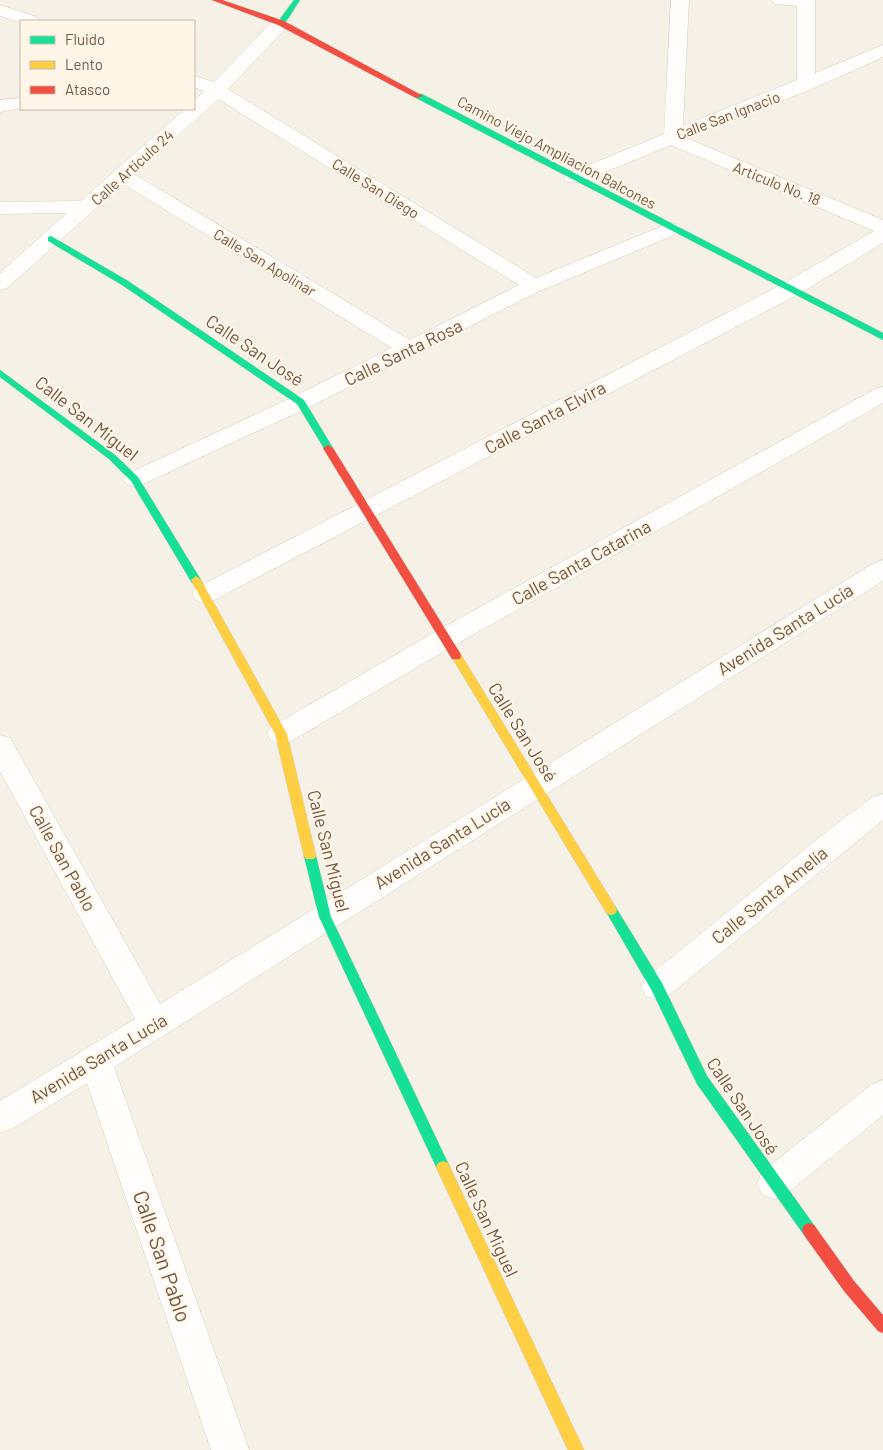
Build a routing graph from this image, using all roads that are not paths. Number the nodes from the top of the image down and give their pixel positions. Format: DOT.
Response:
graph roads {
  1 [pos="215,0"];
  2 [pos="297,0"];
  3 [pos="680,0"];
  4 [pos="781,0"];
  5 [pos="806,0"];
  6 [pos="0,10"];
  7 [pos="28,20"];
  8 [pos="281,23"];
  9 [pos="883,50"];
  10 [pos="195,83"];
  11 [pos="806,85"];
  12 [pos="217,90"];
  13 [pos="20,103"];
  14 [pos="0,106"];
  15 [pos="673,136"];
  16 [pos="123,176"];
  17 [pos="574,178"];
  18 [pos="88,206"];
  19 [pos="0,208"];
  20 [pos="883,227"];
  21 [pos="672,229"];
  22 [pos="883,234"];
  23 [pos="51,238"];
  24 [pos="1,282"];
  25 [pos="535,286"];
  26 [pos="789,290"];
  27 [pos="883,337"];
  28 [pos="408,348"];
  29 [pos="0,373"];
  30 [pos="883,394"];
  31 [pos="301,402"];
  32 [pos="135,479"];
  33 [pos="365,511"];
  34 [pos="883,569"];
  35 [pos="204,594"];
  36 [pos="444,639"];
  37 [pos="281,734"];
  38 [pos="0,745"];
  39 [pos="536,784"];
  40 [pos="883,805"];
  41 [pos="325,917"];
  42 [pos="657,987"];
  43 [pos="155,1025"];
  44 [pos="96,1061"];
  45 [pos="883,1095"];
  46 [pos="0,1118"];
  47 [pos="774,1183"];
  48 [pos="883,1326"];
  49 [pos="230,1450"];
  50 [pos="576,1450"];
  1 -- 8 [label="street, Camino Viejo Ampliacion Balcones"];
  2 -- 8 [label="street, Calle Artículo 24"];
  3 -- 15 [label="street"];
  4 -- 5 [label="street"];
  5 -- 11 [label="street"];
  6 -- 7 [label="street"];
  8 -- 12 [label="street, Calle Artículo 24"];
  8 -- 17 [label="street, Camino Viejo Ampliacion Balcones"];
  9 -- 11 [label="street, Calle San Ignacio"];
  10 -- 12 [label="street, Calle San Diego"];
  11 -- 15 [label="street, Calle San Ignacio"];
  12 -- 16 [label="street, Calle Artículo 24"];
  12 -- 25 [label="street, Calle San Diego"];
  13 -- 14 [label="street"];
  15 -- 17 [label="street, Calle San Ignacio"];
  15 -- 20 [label="street, Articulo No. 18"];
  16 -- 18 [label="street, Calle Artículo 24"];
  16 -- 28 [label="street, Calle San Apolinar"];
  17 -- 21 [label="street, Camino Viejo Ampliacion Balcones"];
  18 -- 19 [label="street"];
  18 -- 23 [label="street, Calle Artículo 24"];
  21 -- 25 [label="street, Calle Santa Rosa"];
  21 -- 26 [label="street, Camino Viejo Ampliacion Balcones"];
  22 -- 26 [label="street, Calle Santa Elvira"];
  23 -- 24 [label="street, Calle Artículo 24"];
  23 -- 31 [label="street, Calle San José"];
  25 -- 28 [label="street, Calle Santa Rosa"];
  26 -- 27 [label="street, Camino Viejo Ampliacion Balcones"];
  26 -- 33 [label="street, Calle Santa Elvira"];
  28 -- 31 [label="street, Calle Santa Rosa"];
  29 -- 32 [label="street, Calle San Miguel"];
  30 -- 36 [label="street, Calle Santa Catarina"];
  31 -- 32 [label="street, Calle Santa Rosa"];
  31 -- 33 [label="street, Calle San José"];
  32 -- 35 [label="street, Calle San Miguel"];
  33 -- 35 [label="street, Calle Santa Elvira"];
  33 -- 36 [label="street, Calle San José"];
  34 -- 39 [label="street, Avenida Santa Lucía"];
  35 -- 37 [label="street, Calle San Miguel"];
  36 -- 37 [label="street, Calle Santa Catarina"];
  36 -- 39 [label="street, Calle San José"];
  37 -- 41 [label="street, Calle San Miguel"];
  38 -- 43 [label="street, Calle San Pablo"];
  39 -- 41 [label="street, Avenida Santa Lucía"];
  39 -- 42 [label="street, Calle San José"];
  40 -- 42 [label="street, Calle Santa Amelía"];
  41 -- 43 [label="street, Avenida Santa Lucía"];
  41 -- 50 [label="street, Calle San Miguel"];
  42 -- 47 [label="street, Calle San José"];
  43 -- 44 [label="street, Avenida Santa Lucía"];
  44 -- 46 [label="street, Avenida Santa Lucía"];
  44 -- 49 [label="street, Calle San Pablo"];
  45 -- 47 [label="street"];
  47 -- 48 [label="street, Calle San José"];
}
